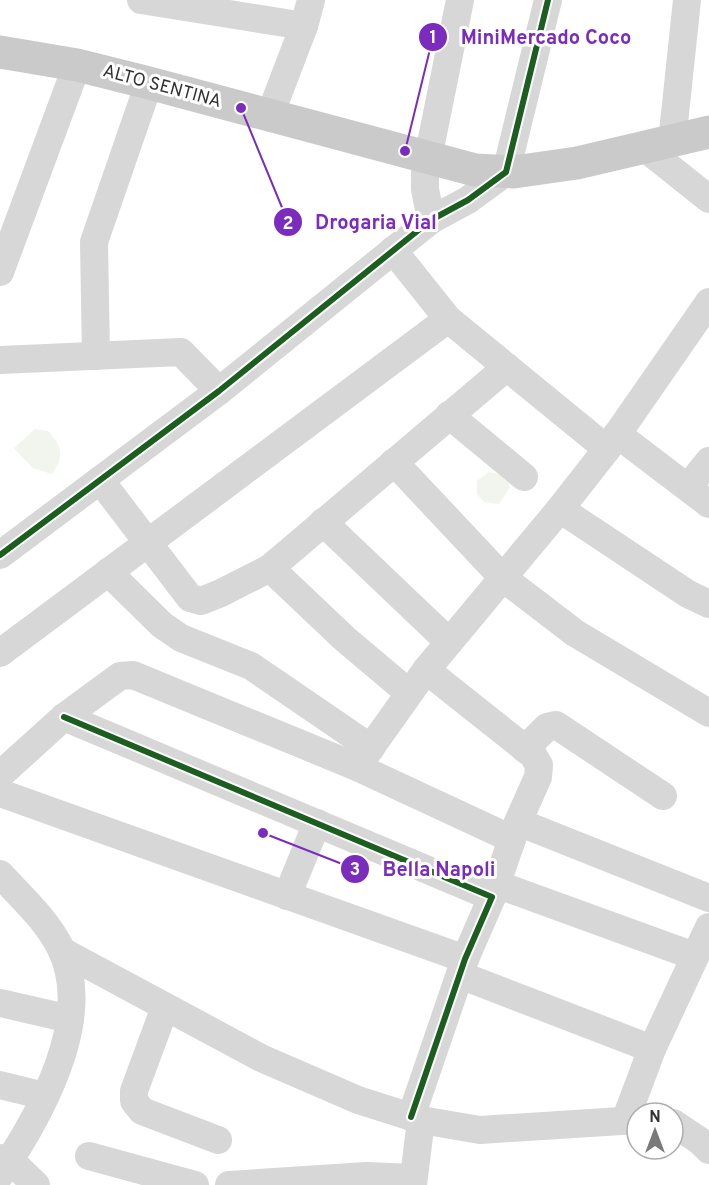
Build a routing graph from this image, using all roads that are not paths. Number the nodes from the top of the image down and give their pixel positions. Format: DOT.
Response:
graph roads {
  1 [pos="141,0"];
  2 [pos="460,0"];
  3 [pos="548,0"];
  4 [pos="687,0"];
  5 [pos="266,9"];
  6 [pos="307,13"];
  7 [pos="0,52"];
  8 [pos="77,65"];
  9 [pos="149,83"];
  10 [pos="270,115"];
  11 [pos="709,132"];
  12 [pos="658,145"];
  13 [pos="428,158"];
  14 [pos="506,172"];
  15 [pos="709,200"];
  16 [pos="431,220"];
  17 [pos="393,250"];
  18 [pos="0,272"];
  19 [pos="709,302"];
  20 [pos="448,319"];
  21 [pos="96,356"];
  22 [pos="0,360"];
  23 [pos="507,367"];
  24 [pos="219,391"];
  25 [pos="449,415"];
  26 [pos="612,442"];
  27 [pos="709,461"];
  28 [pos="394,462"];
  29 [pos="524,477"];
  30 [pos="100,480"];
  31 [pos="699,495"];
  32 [pos="560,509"];
  33 [pos="323,522"];
  34 [pos="148,542"];
  35 [pos="0,555"];
  36 [pos="270,568"];
  37 [pos="108,572"];
  38 [pos="503,578"];
  39 [pos="190,597"];
  40 [pos="709,604"];
  41 [pos="162,626"];
  42 [pos="449,642"];
  43 [pos="0,653"];
  44 [pos="426,670"];
  45 [pos="409,693"];
  46 [pos="709,713"];
  47 [pos="64,717"];
  48 [pos="525,749"];
  49 [pos="364,758"];
  50 [pos="0,775"];
  51 [pos="0,793"];
  52 [pos="663,796"];
  53 [pos="317,823"];
  54 [pos="515,831"];
  55 [pos="0,874"];
  56 [pos="494,890"];
  57 [pos="287,896"];
  58 [pos="709,898"];
  59 [pos="709,927"];
  60 [pos="62,951"];
  61 [pos="694,956"];
  62 [pos="463,967"];
  63 [pos="0,1003"];
  64 [pos="165,1007"];
  65 [pos="70,1019"];
  66 [pos="652,1049"];
  67 [pos="0,1085"];
  68 [pos="45,1096"];
  69 [pos="637,1101"];
  70 [pos="416,1118"];
  71 [pos="625,1121"];
  72 [pos="685,1129"];
  73 [pos="706,1139"];
  74 [pos="218,1140"];
  75 [pos="89,1156"];
  76 [pos="4,1165"];
  77 [pos="413,1182"];
  78 [pos="36,1185"];
  79 [pos="195,1185"];
  80 [pos="229,1185"];
  1 -- 5 [label="street"];
  2 -- 13 [label="street"];
  3 -- 14 [label="street"];
  4 -- 12 [label="street"];
  5 -- 6 [label="street"];
  6 -- 10 [label="street"];
  7 -- 8 [label="main road, ALTO SENTINA"];
  8 -- 9 [label="main road, ALTO SENTINA"];
  8 -- 18 [label="street"];
  9 -- 10 [label="main road, ALTO SENTINA"];
  9 -- 21 [label="street"];
  10 -- 13 [label="main road, ALTO SENTINA"];
  11 -- 12 [label="main road, ALTO SENTINA"];
  12 -- 14 [label="main road, ALTO SENTINA"];
  12 -- 15 [label="street"];
  13 -- 14 [label="main road, ALTO SENTINA"];
  13 -- 16 [label="street"];
  14 -- 16 [label="street"];
  16 -- 17 [label="street"];
  17 -- 20 [label="street"];
  17 -- 24 [label="street"];
  19 -- 26 [label="street"];
  20 -- 23 [label="street"];
  20 -- 34 [label="street"];
  21 -- 22 [label="street"];
  21 -- 24 [label="street"];
  23 -- 25 [label="street"];
  23 -- 26 [label="street"];
  24 -- 30 [label="street"];
  25 -- 28 [label="street"];
  25 -- 29 [label="street"];
  26 -- 31 [label="street"];
  26 -- 32 [label="street"];
  27 -- 31 [label="street"];
  28 -- 33 [label="street"];
  28 -- 38 [label="street"];
  30 -- 34 [label="street"];
  30 -- 35 [label="street"];
  32 -- 38 [label="street"];
  32 -- 40 [label="street"];
  33 -- 36 [label="street"];
  33 -- 42 [label="street"];
  34 -- 37 [label="street"];
  34 -- 39 [label="street"];
  36 -- 39 [label="street"];
  36 -- 45 [label="street"];
  37 -- 41 [label="street"];
  37 -- 43 [label="street"];
  38 -- 42 [label="street"];
  38 -- 46 [label="street"];
  39 -- 41 [label="street"];
  41 -- 49 [label="street"];
  42 -- 44 [label="street"];
  44 -- 45 [label="street"];
  44 -- 48 [label="street"];
  45 -- 49 [label="street"];
  47 -- 49 [label="street"];
  47 -- 50 [label="street"];
  47 -- 53 [label="street"];
  48 -- 52 [label="street"];
  48 -- 54 [label="street"];
  49 -- 54 [label="street"];
  51 -- 57 [label="street"];
  53 -- 56 [label="street"];
  53 -- 57 [label="street"];
  54 -- 56 [label="street"];
  54 -- 58 [label="street"];
  55 -- 60 [label="street"];
  56 -- 61 [label="street"];
  56 -- 62 [label="street"];
  57 -- 62 [label="street"];
  59 -- 61 [label="street"];
  60 -- 64 [label="street"];
  60 -- 65 [label="street"];
  61 -- 66 [label="street"];
  62 -- 66 [label="street"];
  62 -- 70 [label="street"];
  63 -- 65 [label="street"];
  64 -- 70 [label="street"];
  64 -- 74 [label="street"];
  65 -- 68 [label="street"];
  66 -- 69 [label="street"];
  67 -- 68 [label="street"];
  68 -- 76 [label="street"];
  70 -- 71 [label="street"];
  70 -- 77 [label="street"];
  72 -- 73 [label="street"];
  75 -- 79 [label="street"];
  76 -- 78 [label="street"];
  77 -- 80 [label="street"];
}
